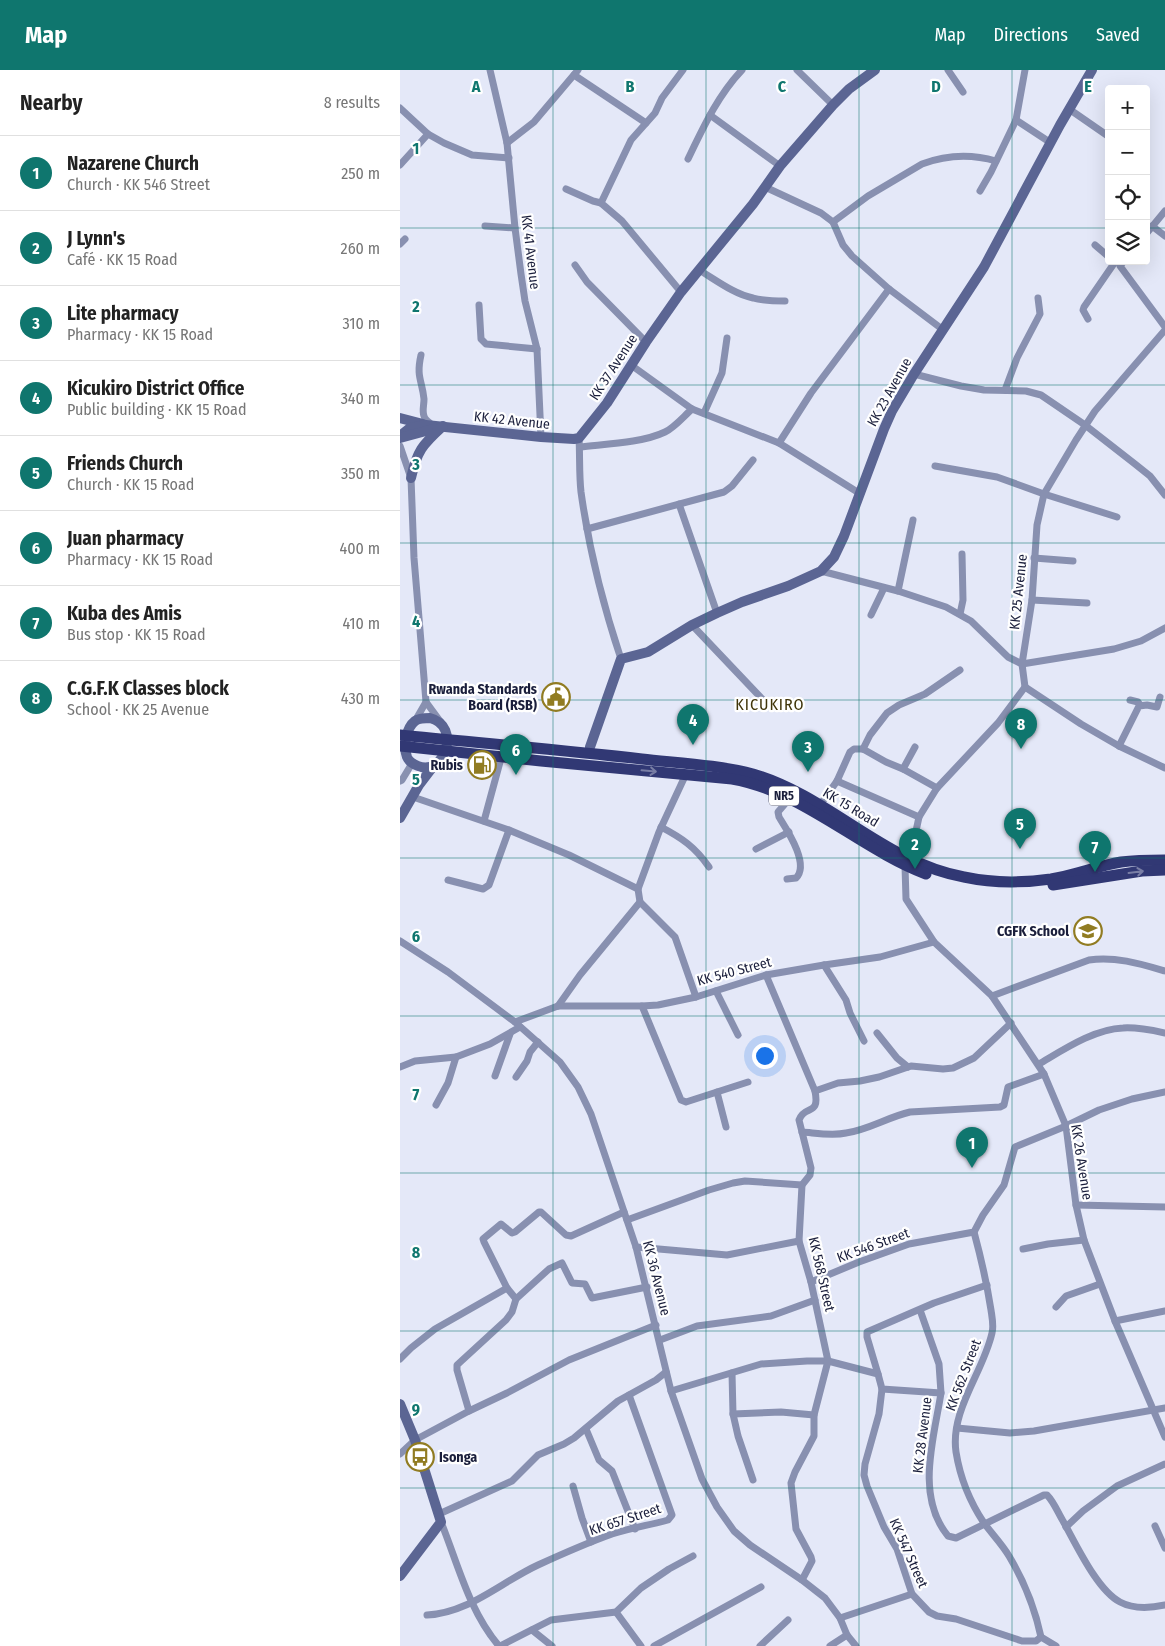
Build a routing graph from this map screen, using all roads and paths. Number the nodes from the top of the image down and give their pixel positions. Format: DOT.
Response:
graph roads {
  1 [pos="490,70"];
  2 [pos="683,70"];
  3 [pos="742,70"];
  4 [pos="797,70"];
  5 [pos="875,70"];
  6 [pos="948,70"];
  7 [pos="1025,70"];
  8 [pos="1092,70"];
  9 [pos="576,72"];
  10 [pos="963,92"];
  11 [pos="833,105"];
  12 [pos="400,108"];
  13 [pos="1069,109"];
  14 [pos="710,115"];
  15 [pos="1016,120"];
  16 [pos="646,123"];
  17 [pos="428,134"];
  18 [pos="1105,134"];
  19 [pos="507,142"];
  20 [pos="1051,143"];
  21 [pos="510,158"];
  22 [pos="688,159"];
  23 [pos="996,161"];
  24 [pos="400,166"];
  25 [pos="780,166"];
  26 [pos="765,186"];
  27 [pos="566,189"];
  28 [pos="980,191"];
  29 [pos="601,203"];
  30 [pos="1165,211"];
  31 [pos="833,222"];
  32 [pos="485,226"];
  33 [pos="1152,226"];
  34 [pos="514,228"];
  35 [pos="1150,229"];
  36 [pos="1165,236"];
  37 [pos="1095,245"];
  38 [pos="1105,254"];
  39 [pos="575,265"];
  40 [pos="1116,265"];
  41 [pos="1120,265"];
  42 [pos="699,270"];
  43 [pos="888,289"];
  44 [pos="681,292"];
  45 [pos="1038,298"];
  46 [pos="785,301"];
  47 [pos="479,304"];
  48 [pos="1088,319"];
  49 [pos="1165,329"];
  50 [pos="942,330"];
  51 [pos="727,338"];
  52 [pos="646,342"];
  53 [pos="537,348"];
  54 [pos="421,356"];
  55 [pos="631,366"];
  56 [pos="914,374"];
  57 [pos="1005,390"];
  58 [pos="692,409"];
  59 [pos="704,413"];
  60 [pos="400,418"];
  61 [pos="1085,424"];
  62 [pos="434,425"];
  63 [pos="400,437"];
  64 [pos="541,437"];
  65 [pos="579,442"];
  66 [pos="779,443"];
  67 [pos="400,446"];
  68 [pos="753,460"];
  69 [pos="935,466"];
  70 [pos="411,478"];
  71 [pos="859,493"];
  72 [pos="1044,494"];
  73 [pos="1165,494"];
  74 [pos="679,504"];
  75 [pos="1117,517"];
  76 [pos="913,520"];
  77 [pos="587,529"];
  78 [pos="962,554"];
  79 [pos="1034,558"];
  80 [pos="1073,561"];
  81 [pos="821,571"];
  82 [pos="884,588"];
  83 [pos="898,591"];
  84 [pos="1032,600"];
  85 [pos="1087,603"];
  86 [pos="717,613"];
  87 [pos="960,614"];
  88 [pos="871,616"];
  89 [pos="692,625"];
  90 [pos="1165,628"];
  91 [pos="621,659"];
  92 [pos="1022,664"];
  93 [pos="960,670"];
  94 [pos="1025,688"];
  95 [pos="1160,697"];
  96 [pos="1130,700"];
  97 [pos="426,702"];
  98 [pos="766,703"];
  99 [pos="1140,705"];
  100 [pos="406,728"];
  101 [pos="445,729"];
  102 [pos="590,746"];
  103 [pos="1119,746"];
  104 [pos="916,748"];
  105 [pos="863,749"];
  106 [pos="405,756"];
  107 [pos="623,757"];
  108 [pos="498,759"];
  109 [pos="439,760"];
  110 [pos="1165,768"];
  111 [pos="903,769"];
  112 [pos="686,774"];
  113 [pos="400,781"];
  114 [pos="837,782"];
  115 [pos="419,785"];
  116 [pos="937,788"];
  117 [pos="413,797"];
  118 [pos="790,798"];
  119 [pos="820,805"];
  120 [pos="919,817"];
  121 [pos="400,818"];
  122 [pos="484,821"];
  123 [pos="661,827"];
  124 [pos="510,830"];
  125 [pos="789,832"];
  126 [pos="756,849"];
  127 [pos="1165,860"];
  128 [pos="906,861"];
  129 [pos="709,867"];
  130 [pos="1165,870"];
  131 [pos="788,879"];
  132 [pos="448,880"];
  133 [pos="638,889"];
  134 [pos="640,902"];
  135 [pos="400,942"];
  136 [pos="934,942"];
  137 [pos="824,964"];
  138 [pos="1165,971"];
  139 [pos="766,975"];
  140 [pos="716,991"];
  141 [pos="992,996"];
  142 [pos="696,997"];
  143 [pos="558,1006"];
  144 [pos="642,1006"];
  145 [pos="1011,1024"];
  146 [pos="518,1025"];
  147 [pos="1165,1032"];
  148 [pos="510,1033"];
  149 [pos="877,1033"];
  150 [pos="738,1035"];
  151 [pos="864,1041"];
  152 [pos="538,1042"];
  153 [pos="456,1057"];
  154 [pos="1038,1064"];
  155 [pos="400,1067"];
  156 [pos="908,1067"];
  157 [pos="1044,1074"];
  158 [pos="496,1076"];
  159 [pos="516,1077"];
  160 [pos="748,1082"];
  161 [pos="815,1091"];
  162 [pos="717,1092"];
  163 [pos="1165,1092"];
  164 [pos="436,1105"];
  165 [pos="1066,1126"];
  166 [pos="726,1127"];
  167 [pos="802,1132"];
  168 [pos="802,1185"];
  169 [pos="1076,1205"];
  170 [pos="1165,1207"];
  171 [pos="624,1212"];
  172 [pos="628,1220"];
  173 [pos="974,1232"];
  174 [pos="1084,1240"];
  175 [pos="799,1241"];
  176 [pos="636,1247"];
  177 [pos="1023,1249"];
  178 [pos="812,1282"];
  179 [pos="1100,1284"];
  180 [pos="987,1285"];
  181 [pos="647,1287"];
  182 [pos="507,1288"];
  183 [pos="516,1299"];
  184 [pos="815,1300"];
  185 [pos="1056,1307"];
  186 [pos="920,1310"];
  187 [pos="1165,1311"];
  188 [pos="1115,1321"];
  189 [pos="656,1325"];
  190 [pos="660,1340"];
  191 [pos="400,1359"];
  192 [pos="828,1361"];
  193 [pos="666,1372"];
  194 [pos="732,1372"];
  195 [pos="878,1374"];
  196 [pos="882,1389"];
  197 [pos="671,1392"];
  198 [pos="941,1393"];
  199 [pos="629,1395"];
  200 [pos="400,1404"];
  201 [pos="1165,1408"];
  202 [pos="1154,1410"];
  203 [pos="469,1411"];
  204 [pos="733,1414"];
  205 [pos="814,1415"];
  206 [pos="957,1428"];
  207 [pos="586,1429"];
  208 [pos="1165,1437"];
  209 [pos="416,1440"];
  210 [pos="400,1454"];
  211 [pos="1165,1464"];
  212 [pos="753,1480"];
  213 [pos="573,1486"];
  214 [pos="440,1518"];
  215 [pos="984,1523"];
  216 [pos="1155,1526"];
  217 [pos="1066,1527"];
  218 [pos="635,1529"];
  219 [pos="591,1542"];
  220 [pos="1165,1548"];
  221 [pos="693,1556"];
  222 [pos="400,1576"];
  223 [pos="802,1580"];
  224 [pos="760,1588"];
  225 [pos="912,1594"];
  226 [pos="471,1603"];
  227 [pos="1165,1605"];
  228 [pos="616,1612"];
  229 [pos="427,1615"];
  230 [pos="840,1618"];
  231 [pos="788,1620"];
  232 [pos="532,1630"];
  233 [pos="847,1635"];
  234 [pos="1040,1638"];
  235 [pos="499,1646"];
  236 [pos="552,1646"];
  237 [pos="641,1646"];
  238 [pos="654,1646"];
  239 [pos="760,1646"];
  240 [pos="830,1646"];
  241 [pos="856,1646"];
  242 [pos="1056,1646"];
  1 -- 19 [label="street, KK 41 Avenue"];
  2 -- 16 [label="street"];
  3 -- 14 [label="street"];
  4 -- 11 [label="street"];
  5 -- 11 [label="main road, KK 37 Avenue"];
  6 -- 10 [label="street"];
  7 -- 15 [label="street"];
  8 -- 13 [label="main road, KK 23 Avenue"];
  9 -- 16 [label="street"];
  9 -- 19 [label="street"];
  11 -- 25 [label="main road, KK 37 Avenue"];
  12 -- 17 [label="street"];
  13 -- 18 [label="street"];
  13 -- 20 [label="main road, KK 23 Avenue"];
  14 -- 22 [label="street"];
  14 -- 25 [label="street"];
  15 -- 20 [label="street"];
  15 -- 23 [label="street"];
  16 -- 29 [label="street"];
  17 -- 21 [label="street"];
  17 -- 24 [label="street"];
  19 -- 21 [label="street, KK 41 Avenue"];
  20 -- 50 [label="main road, KK 23 Avenue"];
  21 -- 34 [label="street, KK 41 Avenue"];
  23 -- 28 [label="street"];
  23 -- 31 [label="street"];
  25 -- 26 [label="main road, KK 37 Avenue"];
  26 -- 31 [label="street"];
  26 -- 42 [label="main road, KK 37 Avenue"];
  27 -- 29 [label="street"];
  29 -- 44 [label="street"];
  30 -- 33 [label="street"];
  31 -- 43 [label="street"];
  32 -- 34 [label="street"];
  33 -- 35 [label="street"];
  33 -- 36 [label="street"];
  34 -- 53 [label="street, KK 41 Avenue"];
  37 -- 38 [label="street"];
  39 -- 52 [label="street"];
  40 -- 48 [label="street"];
  41 -- 49 [label="street"];
  42 -- 44 [label="main road, KK 37 Avenue"];
  42 -- 46 [label="street"];
  43 -- 50 [label="street"];
  43 -- 66 [label="street"];
  44 -- 52 [label="main road, KK 37 Avenue"];
  45 -- 57 [label="street"];
  47 -- 53 [label="street"];
  49 -- 61 [label="street, KK 25 Avenue"];
  50 -- 56 [label="main road, KK 23 Avenue"];
  51 -- 59 [label="street"];
  52 -- 55 [label="main road, KK 37 Avenue"];
  53 -- 64 [label="street, KK 41 Avenue"];
  54 -- 62 [label="street"];
  55 -- 58 [label="street"];
  55 -- 65 [label="main road, KK 37 Avenue"];
  56 -- 57 [label="street"];
  56 -- 71 [label="main road, KK 23 Avenue"];
  57 -- 61 [label="street"];
  58 -- 59 [label="street"];
  58 -- 65 [label="street"];
  59 -- 66 [label="street"];
  60 -- 62 [label="main road"];
  61 -- 72 [label="street, KK 25 Avenue"];
  61 -- 73 [label="street"];
  62 -- 63 [label="main road, KK 42 Avenue"];
  62 -- 63 [label="main road, KK 42 Avenue"];
  62 -- 64 [label="main road, KK 42 Avenue"];
  62 -- 70 [label="main road"];
  64 -- 65 [label="main road, KK 42 Avenue"];
  65 -- 77 [label="street"];
  66 -- 71 [label="street"];
  67 -- 70 [label="street"];
  68 -- 74 [label="street"];
  69 -- 72 [label="street"];
  70 -- 97 [label="street"];
  71 -- 81 [label="main road, KK 23 Avenue"];
  72 -- 75 [label="street"];
  72 -- 79 [label="street, KK 25 Avenue"];
  74 -- 77 [label="street"];
  74 -- 86 [label="street"];
  76 -- 83 [label="street"];
  77 -- 91 [label="street"];
  78 -- 87 [label="street"];
  79 -- 80 [label="street"];
  79 -- 84 [label="street, KK 25 Avenue"];
  81 -- 82 [label="street"];
  81 -- 86 [label="main road, KK 23 Avenue"];
  82 -- 83 [label="street"];
  82 -- 88 [label="street"];
  83 -- 87 [label="street"];
  84 -- 85 [label="street"];
  84 -- 92 [label="street, KK 25 Avenue"];
  86 -- 89 [label="main road, KK 23 Avenue"];
  87 -- 92 [label="street"];
  89 -- 91 [label="main road, KK 23 Avenue"];
  89 -- 98 [label="street"];
  90 -- 92 [label="street"];
  91 -- 102 [label="main road"];
  92 -- 94 [label="street, KK 25 Avenue"];
  93 -- 105 [label="street"];
  94 -- 103 [label="street"];
  94 -- 116 [label="street"];
  95 -- 99 [label="street"];
  96 -- 99 [label="street"];
  97 -- 100 [label="street"];
  97 -- 101 [label="street"];
  99 -- 103 [label="street"];
  100 -- 101 [label="main road"];
  100 -- 106 [label="main road"];
  100 -- 107 [label="highway, KK 15 Road / NR5"];
  101 -- 102 [label="highway"];
  101 -- 109 [label="main road"];
  102 -- 107 [label="highway"];
  103 -- 110 [label="street"];
  104 -- 111 [label="street"];
  105 -- 111 [label="street"];
  105 -- 114 [label="street"];
  106 -- 108 [label="highway, KK 15 Road / NR5"];
  106 -- 109 [label="main road"];
  106 -- 113 [label="street"];
  106 -- 115 [label="main road"];
  107 -- 119 [label="highway, KK 15 Road / NR5"];
  108 -- 109 [label="highway"];
  108 -- 112 [label="highway, KK 15 Road / NR5, one-way"];
  108 -- 122 [label="street"];
  109 -- 115 [label="main road"];
  111 -- 116 [label="street"];
  112 -- 118 [label="highway, KK 15 Road / NR5"];
  112 -- 123 [label="street"];
  114 -- 119 [label="street"];
  114 -- 120 [label="street"];
  115 -- 117 [label="main road"];
  116 -- 120 [label="street"];
  117 -- 121 [label="main road"];
  117 -- 122 [label="street"];
  118 -- 125 [label="street"];
  118 -- 128 [label="highway, KK 15 Road / NR5"];
  119 -- 128 [label="highway, KK 15 Road / NR5"];
  120 -- 128 [label="street"];
  122 -- 124 [label="street"];
  123 -- 129 [label="street"];
  123 -- 133 [label="street"];
  124 -- 132 [label="street"];
  124 -- 133 [label="street"];
  125 -- 126 [label="street"];
  125 -- 131 [label="street"];
  127 -- 128 [label="highway, KK 15 Road / NR5"];
  128 -- 130 [label="highway, KK 15 Road / NR5, one-way"];
  128 -- 136 [label="street, KK 26 Avenue"];
  133 -- 134 [label="street"];
  134 -- 142 [label="street, KK 540 Street"];
  134 -- 143 [label="street"];
  135 -- 146 [label="street, KK 36 Avenue"];
  136 -- 137 [label="street, KK 540 Street"];
  136 -- 141 [label="street, KK 26 Avenue"];
  137 -- 139 [label="street, KK 540 Street"];
  137 -- 151 [label="street"];
  138 -- 141 [label="street"];
  139 -- 140 [label="street, KK 540 Street"];
  139 -- 161 [label="street"];
  140 -- 142 [label="street, KK 540 Street"];
  140 -- 150 [label="street"];
  141 -- 145 [label="street, KK 26 Avenue"];
  142 -- 144 [label="street"];
  143 -- 144 [label="street"];
  143 -- 146 [label="street"];
  144 -- 162 [label="street"];
  145 -- 154 [label="street, KK 26 Avenue"];
  145 -- 156 [label="street"];
  146 -- 148 [label="street"];
  146 -- 152 [label="street, KK 36 Avenue"];
  147 -- 154 [label="street"];
  148 -- 153 [label="street"];
  148 -- 158 [label="street"];
  149 -- 156 [label="street"];
  152 -- 159 [label="street"];
  152 -- 171 [label="street, KK 36 Avenue"];
  153 -- 155 [label="street"];
  153 -- 164 [label="street"];
  154 -- 157 [label="street, KK 26 Avenue"];
  156 -- 161 [label="street"];
  157 -- 165 [label="street, KK 26 Avenue"];
  157 -- 167 [label="street"];
  160 -- 162 [label="street"];
  161 -- 167 [label="street"];
  162 -- 166 [label="street"];
  163 -- 165 [label="street"];
  165 -- 169 [label="street, KK 26 Avenue"];
  165 -- 173 [label="street"];
  167 -- 168 [label="street, KK 568 Street"];
  168 -- 172 [label="street"];
  168 -- 175 [label="street, KK 568 Street"];
  169 -- 170 [label="street"];
  169 -- 174 [label="street, KK 26 Avenue"];
  171 -- 172 [label="street, KK 36 Avenue"];
  171 -- 182 [label="street"];
  172 -- 176 [label="street, KK 36 Avenue"];
  173 -- 178 [label="street, KK 546 Street"];
  173 -- 180 [label="street, KK 562 Street"];
  174 -- 177 [label="street"];
  174 -- 179 [label="street, KK 26 Avenue"];
  175 -- 176 [label="street"];
  175 -- 178 [label="street, KK 568 Street"];
  176 -- 181 [label="street, KK 36 Avenue"];
  178 -- 184 [label="street, KK 568 Street"];
  179 -- 185 [label="street"];
  179 -- 188 [label="street, KK 26 Avenue"];
  180 -- 186 [label="street"];
  180 -- 206 [label="street, KK 562 Street"];
  181 -- 183 [label="street"];
  181 -- 189 [label="street, KK 36 Avenue"];
  182 -- 183 [label="street"];
  182 -- 191 [label="street"];
  183 -- 203 [label="street"];
  184 -- 190 [label="street"];
  184 -- 192 [label="street, KK 568 Street"];
  186 -- 195 [label="street"];
  186 -- 198 [label="street"];
  187 -- 188 [label="street"];
  188 -- 202 [label="street, KK 26 Avenue"];
  189 -- 190 [label="street, KK 36 Avenue"];
  189 -- 203 [label="street"];
  190 -- 193 [label="street, KK 36 Avenue"];
  192 -- 194 [label="street"];
  192 -- 195 [label="street"];
  192 -- 205 [label="street"];
  193 -- 197 [label="street, KK 36 Avenue"];
  193 -- 199 [label="street"];
  194 -- 197 [label="street"];
  194 -- 204 [label="street"];
  195 -- 196 [label="street"];
  196 -- 198 [label="street, KK 28 Avenue"];
  196 -- 225 [label="street, KK 547 Street"];
  197 -- 223 [label="street, KK 36 Avenue"];
  198 -- 215 [label="street, KK 28 Avenue"];
  199 -- 207 [label="street"];
  199 -- 218 [label="street, KK 657 Street"];
  200 -- 209 [label="main road"];
  201 -- 202 [label="street"];
  202 -- 206 [label="street"];
  202 -- 208 [label="street, KK 26 Avenue"];
  203 -- 209 [label="street"];
  204 -- 205 [label="street"];
  204 -- 212 [label="street"];
  205 -- 223 [label="street"];
  206 -- 215 [label="street, KK 562 Street"];
  207 -- 214 [label="street"];
  207 -- 218 [label="street"];
  209 -- 210 [label="street"];
  209 -- 214 [label="main road"];
  211 -- 217 [label="street"];
  213 -- 219 [label="street"];
  214 -- 222 [label="main road"];
  214 -- 226 [label="street"];
  215 -- 217 [label="street, KK 28 Avenue"];
  215 -- 234 [label="street, KK 562 Street"];
  216 -- 220 [label="street"];
  217 -- 227 [label="street, KK 28 Avenue"];
  218 -- 219 [label="street, KK 657 Street"];
  219 -- 226 [label="street, KK 657 Street"];
  221 -- 228 [label="street"];
  223 -- 230 [label="street, KK 36 Avenue"];
  224 -- 238 [label="street"];
  225 -- 230 [label="street"];
  225 -- 234 [label="street, KK 547 Street"];
  226 -- 229 [label="street, KK 657 Street"];
  226 -- 235 [label="street"];
  228 -- 232 [label="street"];
  228 -- 237 [label="street"];
  230 -- 233 [label="street, KK 36 Avenue"];
  231 -- 239 [label="street"];
  232 -- 235 [label="street"];
  232 -- 236 [label="street"];
  233 -- 240 [label="street"];
  233 -- 241 [label="street, KK 36 Avenue"];
  234 -- 242 [label="street"];
}
